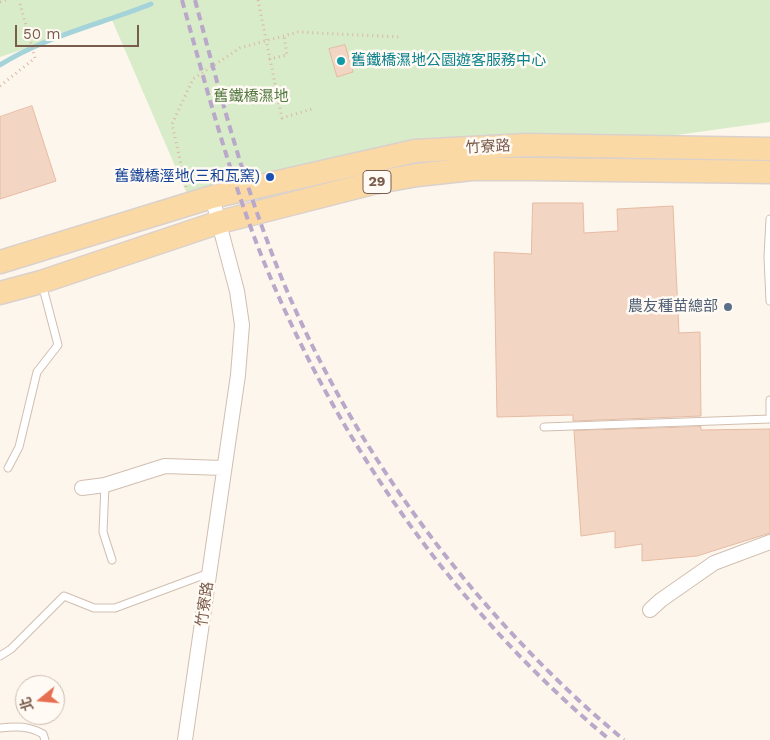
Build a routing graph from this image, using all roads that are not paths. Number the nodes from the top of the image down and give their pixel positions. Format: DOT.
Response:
graph roads {
  1 [pos="770,149"];
  2 [pos="770,172"];
  3 [pos="201,200"];
  4 [pos="770,219"];
  5 [pos="220,222"];
  6 [pos="0,262"];
  7 [pos="42,282"];
  8 [pos="0,293"];
  9 [pos="770,301"];
  10 [pos="770,400"];
  11 [pos="770,419"];
  12 [pos="544,427"];
  13 [pos="8,468"];
  14 [pos="223,468"];
  15 [pos="104,485"];
  16 [pos="82,488"];
  17 [pos="770,542"];
  18 [pos="112,560"];
  19 [pos="209,573"];
  20 [pos="650,610"];
  21 [pos="0,656"];
  22 [pos="0,728"];
  23 [pos="45,740"];
  24 [pos="185,740"];
  1 -- 3 [label="main road, 竹寮路 / 29"];
  2 -- 5 [label="main road, 竹寮路 / 29"];
  3 -- 5 [label="street, 竹寮路"];
  3 -- 6 [label="main road, 竹寮路 / 29"];
  4 -- 9 [label="lane"];
  5 -- 7 [label="main road, 竹寮路 / 29"];
  5 -- 14 [label="street, 竹寮路"];
  7 -- 8 [label="main road, 竹寮路 / 29"];
  7 -- 13 [label="lane"];
  10 -- 11 [label="lane"];
  11 -- 12 [label="lane"];
  14 -- 15 [label="street"];
  14 -- 19 [label="street, 竹寮路"];
  15 -- 16 [label="street"];
  15 -- 18 [label="lane"];
  17 -- 20 [label="street"];
  19 -- 21 [label="lane"];
  19 -- 24 [label="street, 竹寮路"];
  22 -- 23 [label="lane"];
}
